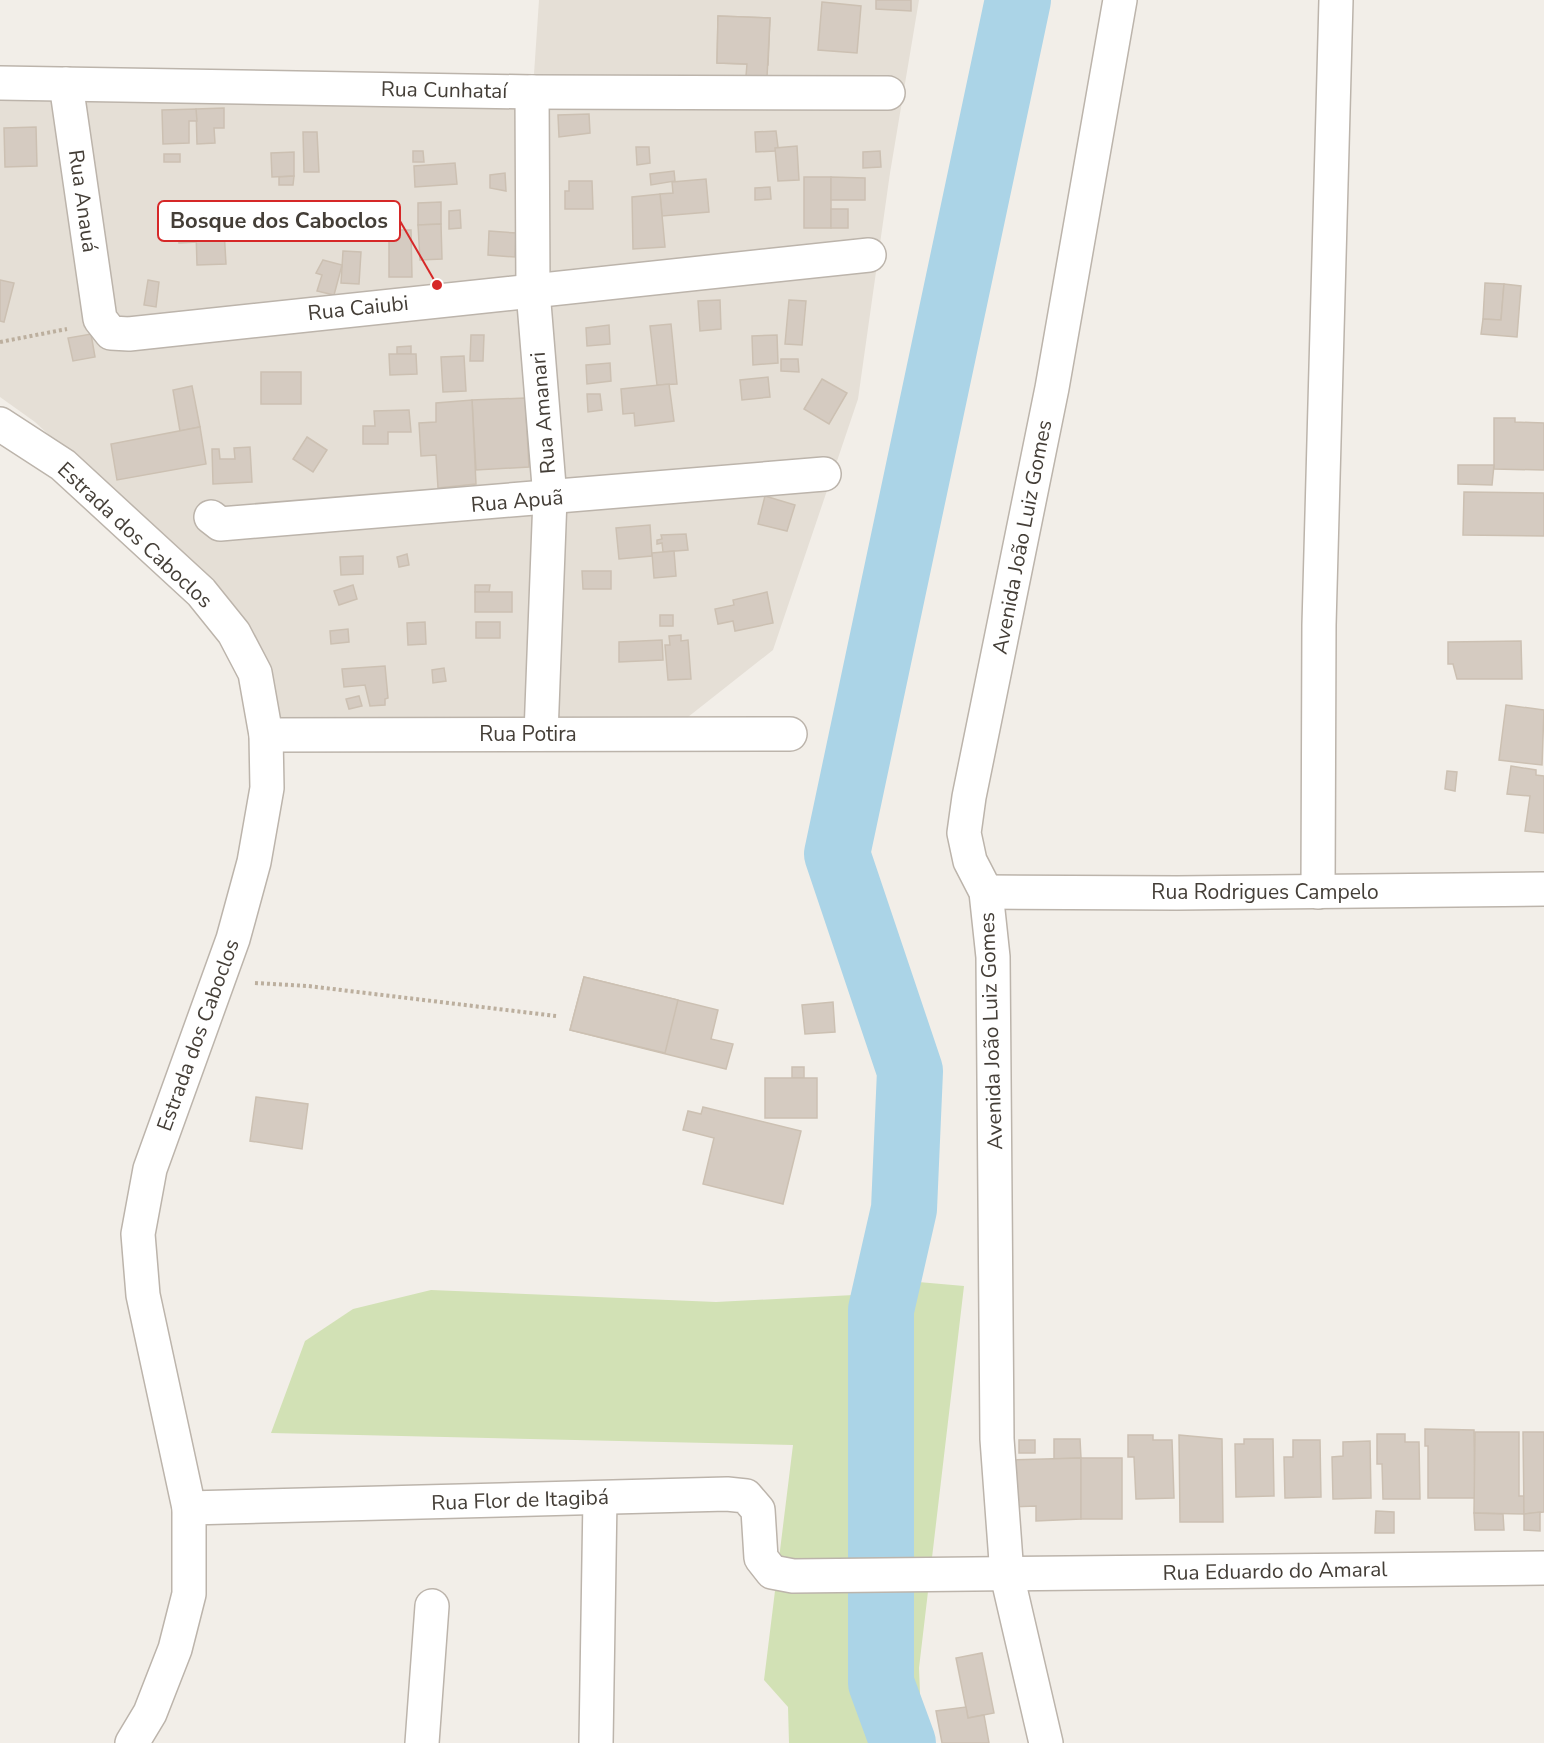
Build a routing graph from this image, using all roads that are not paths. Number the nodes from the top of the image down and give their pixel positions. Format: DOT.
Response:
graph roads {
  1 [pos="1336,0"];
  2 [pos="1119,4"];
  3 [pos="0,83"];
  4 [pos="66,84"];
  5 [pos="532,92"];
  6 [pos="888,93"];
  7 [pos="869,255"];
  8 [pos="533,291"];
  9 [pos="100,319"];
  10 [pos="0,424"];
  11 [pos="824,474"];
  12 [pos="550,498"];
  13 [pos="211,518"];
  14 [pos="541,734"];
  15 [pos="790,734"];
  16 [pos="266,735"];
  17 [pos="1544,889"];
  18 [pos="986,892"];
  19 [pos="1318,892"];
  20 [pos="600,1498"];
  21 [pos="189,1508"];
  22 [pos="1544,1568"];
  23 [pos="1007,1575"];
  24 [pos="793,1576"];
  25 [pos="432,1606"];
  26 [pos="132,1743"];
  27 [pos="422,1743"];
  28 [pos="596,1743"];
  29 [pos="1046,1743"];
  1 -- 19 [label="street"];
  2 -- 18 [label="street, Avenida João Luiz Gomes"];
  3 -- 4 [label="street, Rua Cunhataí"];
  4 -- 5 [label="street, Rua Cunhataí"];
  4 -- 9 [label="street, Rua Anauá"];
  5 -- 6 [label="street, Rua Cunhataí"];
  5 -- 8 [label="street, Rua Amanari"];
  7 -- 8 [label="street, Rua Caiubi"];
  8 -- 9 [label="street, Rua Caiubi"];
  8 -- 12 [label="street, Rua Amanari"];
  10 -- 16 [label="street, Estrada dos Caboclos"];
  11 -- 12 [label="street, Rua Apuã"];
  12 -- 13 [label="street, Rua Apuã"];
  12 -- 14 [label="street, Rua Amanari"];
  14 -- 15 [label="street, Rua Potira"];
  14 -- 16 [label="street, Rua Potira"];
  16 -- 21 [label="street, Estrada dos Caboclos"];
  17 -- 19 [label="street, Rua Rodrigues Campelo"];
  18 -- 19 [label="street, Rua Rodrigues Campelo"];
  18 -- 23 [label="street, Avenida João Luiz Gomes"];
  20 -- 21 [label="street, Rua Flor de Itagibá"];
  20 -- 24 [label="street, Rua Flor de Itagibá"];
  20 -- 28 [label="street"];
  21 -- 26 [label="street, Estrada dos Caboclos"];
  22 -- 23 [label="street, Rua Eduardo do Amaral"];
  23 -- 24 [label="street, Rua Eduardo do Amaral"];
  23 -- 29 [label="street, Avenida João Luiz Gomes"];
  25 -- 27 [label="street"];
}
